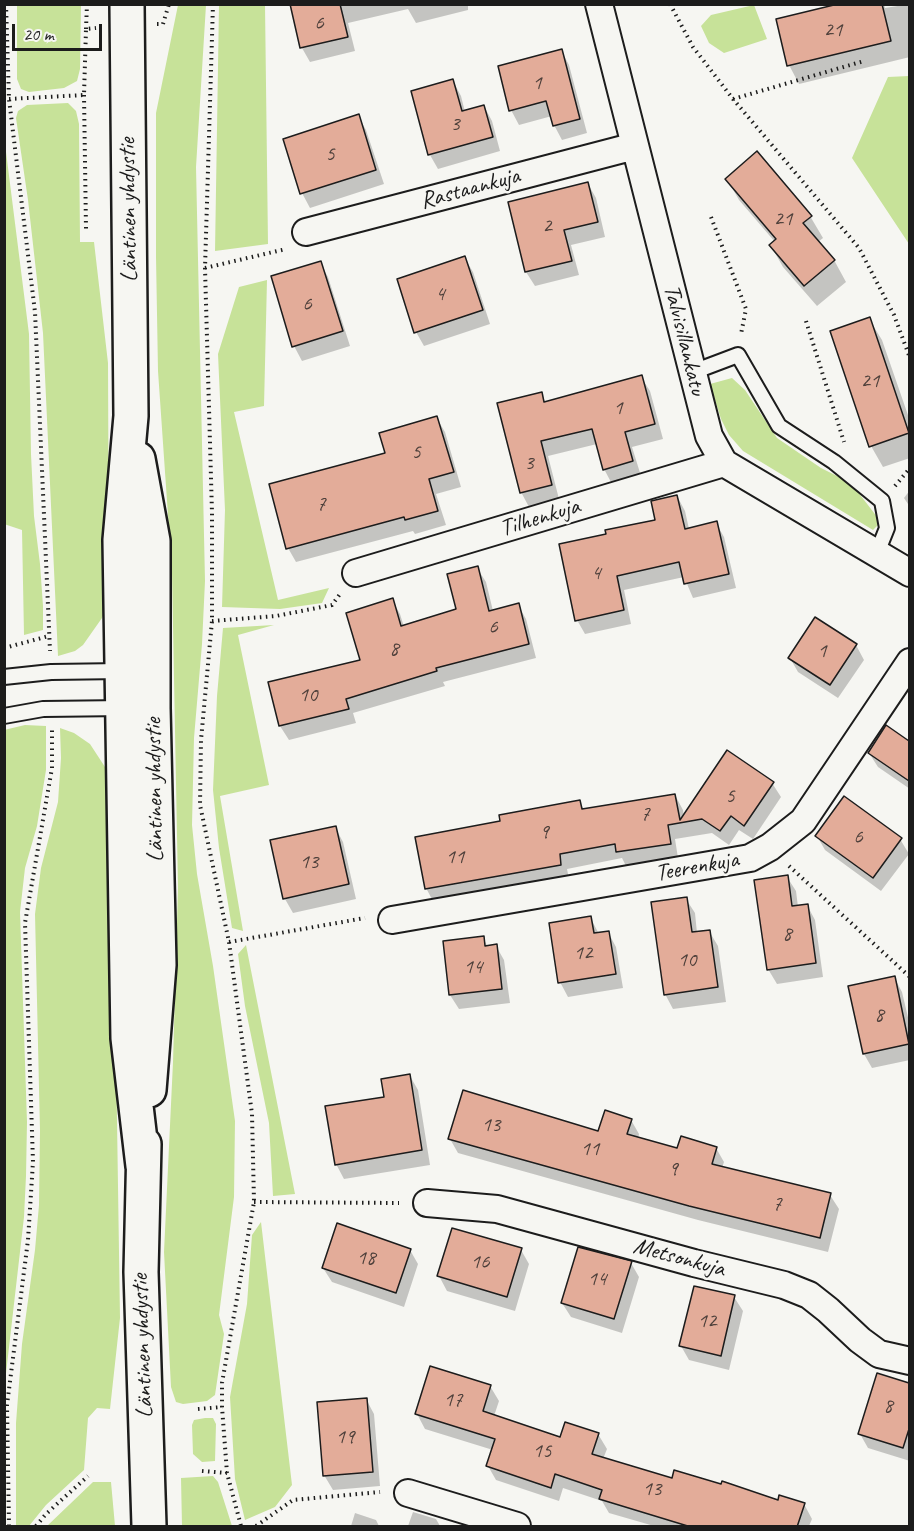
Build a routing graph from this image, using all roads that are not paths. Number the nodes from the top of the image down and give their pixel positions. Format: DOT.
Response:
graph roads {
  1 [pos="599,4"];
  2 [pos="127,15"];
  3 [pos="634,146"];
  4 [pos="306,232"];
  5 [pos="693,372"];
  6 [pos="724,463"];
  7 [pos="877,553"];
  8 [pos="356,573"];
  9 [pos="909,573"];
  10 [pos="909,662"];
  11 [pos="138,670"];
  12 [pos="4,677"];
  13 [pos="138,708"];
  14 [pos="4,716"];
  15 [pos="392,920"];
  16 [pos="427,1203"];
  17 [pos="909,1361"];
  18 [pos="408,1492"];
  19 [pos="149,1527"];
  20 [pos="517,1527"];
  1 -- 3 [label="street, Talvisillankatu"];
  2 -- 11 [label="main road, Läntinen yhdystie"];
  3 -- 4 [label="street, Rastaankuja"];
  3 -- 5 [label="street, Talvisillankatu"];
  5 -- 6 [label="street, Talvisillankatu"];
  5 -- 7 [label="lane"];
  6 -- 7 [label="street"];
  6 -- 8 [label="street, Tilhenkuja"];
  7 -- 9 [label="street"];
  10 -- 15 [label="street, Teerenkuja"];
  11 -- 12 [label="lane"];
  11 -- 13 [label="main road, Läntinen yhdystie"];
  13 -- 14 [label="lane"];
  13 -- 19 [label="main road, Läntinen yhdystie"];
  16 -- 17 [label="street, Metsonkuja"];
  18 -- 20 [label="street"];
}
